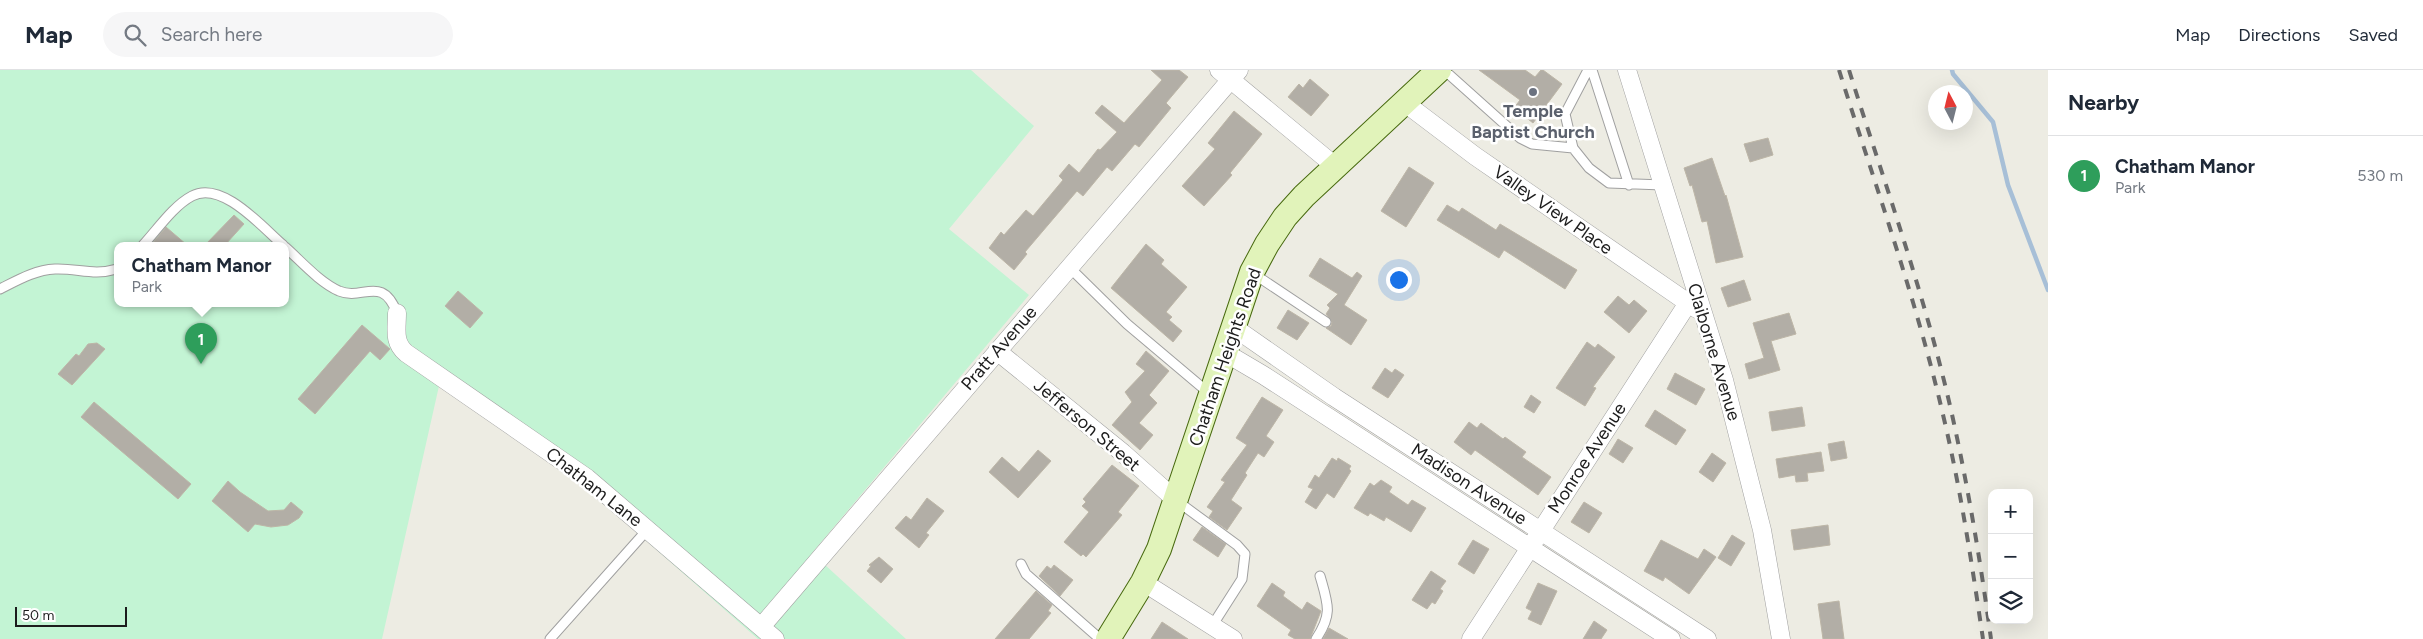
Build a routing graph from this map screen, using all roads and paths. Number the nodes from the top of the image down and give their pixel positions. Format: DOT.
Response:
graph roads {
  1 [pos="1439,70"];
  2 [pos="1444,70"];
  3 [pos="1590,70"];
  4 [pos="1627,70"];
  5 [pos="1229,73"];
  6 [pos="1405,103"];
  7 [pos="1573,148"];
  8 [pos="1335,166"];
  9 [pos="1629,185"];
  10 [pos="1663,185"];
  11 [pos="146,242"];
  12 [pos="279,242"];
  13 [pos="289,250"];
  14 [pos="1069,267"];
  15 [pos="114,270"];
  16 [pos="1252,272"];
  17 [pos="0,289"];
  18 [pos="1688,303"];
  19 [pos="396,313"];
  20 [pos="1704,314"];
  21 [pos="1326,322"];
  22 [pos="1232,326"];
  23 [pos="997,350"];
  24 [pos="1224,352"];
  25 [pos="1211,396"];
  26 [pos="1177,501"];
  27 [pos="648,528"];
  28 [pos="1541,530"];
  29 [pos="1528,549"];
  30 [pos="1021,564"];
  31 [pos="1320,576"];
  32 [pos="1143,582"];
  33 [pos="1212,626"];
  34 [pos="761,627"];
  35 [pos="550,639"];
  36 [pos="775,639"];
  37 [pos="1100,639"];
  38 [pos="1108,639"];
  39 [pos="1233,639"];
  40 [pos="1316,639"];
  41 [pos="1471,639"];
  42 [pos="1671,639"];
  43 [pos="1707,639"];
  44 [pos="1781,639"];
  1 -- 6 [label="main road, Chatham Heights Road"];
  2 -- 7 [label="lane"];
  3 -- 7 [label="lane"];
  3 -- 9 [label="lane"];
  4 -- 10 [label="street, Claiborne Avenue"];
  5 -- 8 [label="street"];
  5 -- 14 [label="street, Pratt Avenue"];
  6 -- 8 [label="main road, Chatham Heights Road"];
  6 -- 18 [label="street, Valley View Place"];
  7 -- 9 [label="lane"];
  8 -- 16 [label="main road, Chatham Heights Road"];
  9 -- 10 [label="lane"];
  10 -- 20 [label="street, Claiborne Avenue"];
  11 -- 12 [label="lane"];
  13 -- 19 [label="lane"];
  14 -- 23 [label="street, Pratt Avenue"];
  14 -- 25 [label="lane"];
  15 -- 17 [label="lane"];
  16 -- 21 [label="lane"];
  16 -- 22 [label="main road, Chatham Heights Road"];
  18 -- 20 [label="street, Valley View Place"];
  18 -- 28 [label="street, Monroe Avenue"];
  19 -- 27 [label="street, Chatham Lane"];
  20 -- 44 [label="street, Claiborne Avenue"];
  22 -- 24 [label="main road, Chatham Heights Road"];
  22 -- 28 [label="street, Madison Avenue"];
  23 -- 26 [label="street, Jefferson Street"];
  23 -- 34 [label="street, Pratt Avenue"];
  24 -- 25 [label="main road, Chatham Heights Road"];
  24 -- 29 [label="street, Madison Avenue"];
  25 -- 26 [label="main road, Chatham Heights Road"];
  26 -- 32 [label="main road, Chatham Heights Road"];
  26 -- 33 [label="lane"];
  27 -- 34 [label="street, Chatham Lane"];
  27 -- 35 [label="lane"];
  28 -- 29 [label="street, Monroe Avenue"];
  28 -- 43 [label="street, Madison Avenue"];
  29 -- 41 [label="street, Monroe Avenue"];
  29 -- 42 [label="street, Madison Avenue"];
  30 -- 37 [label="lane"];
  31 -- 40 [label="lane"];
  32 -- 33 [label="street"];
  32 -- 38 [label="main road, Chatham Heights Road"];
  33 -- 39 [label="street"];
  34 -- 36 [label="street, Chatham Lane"];
}
